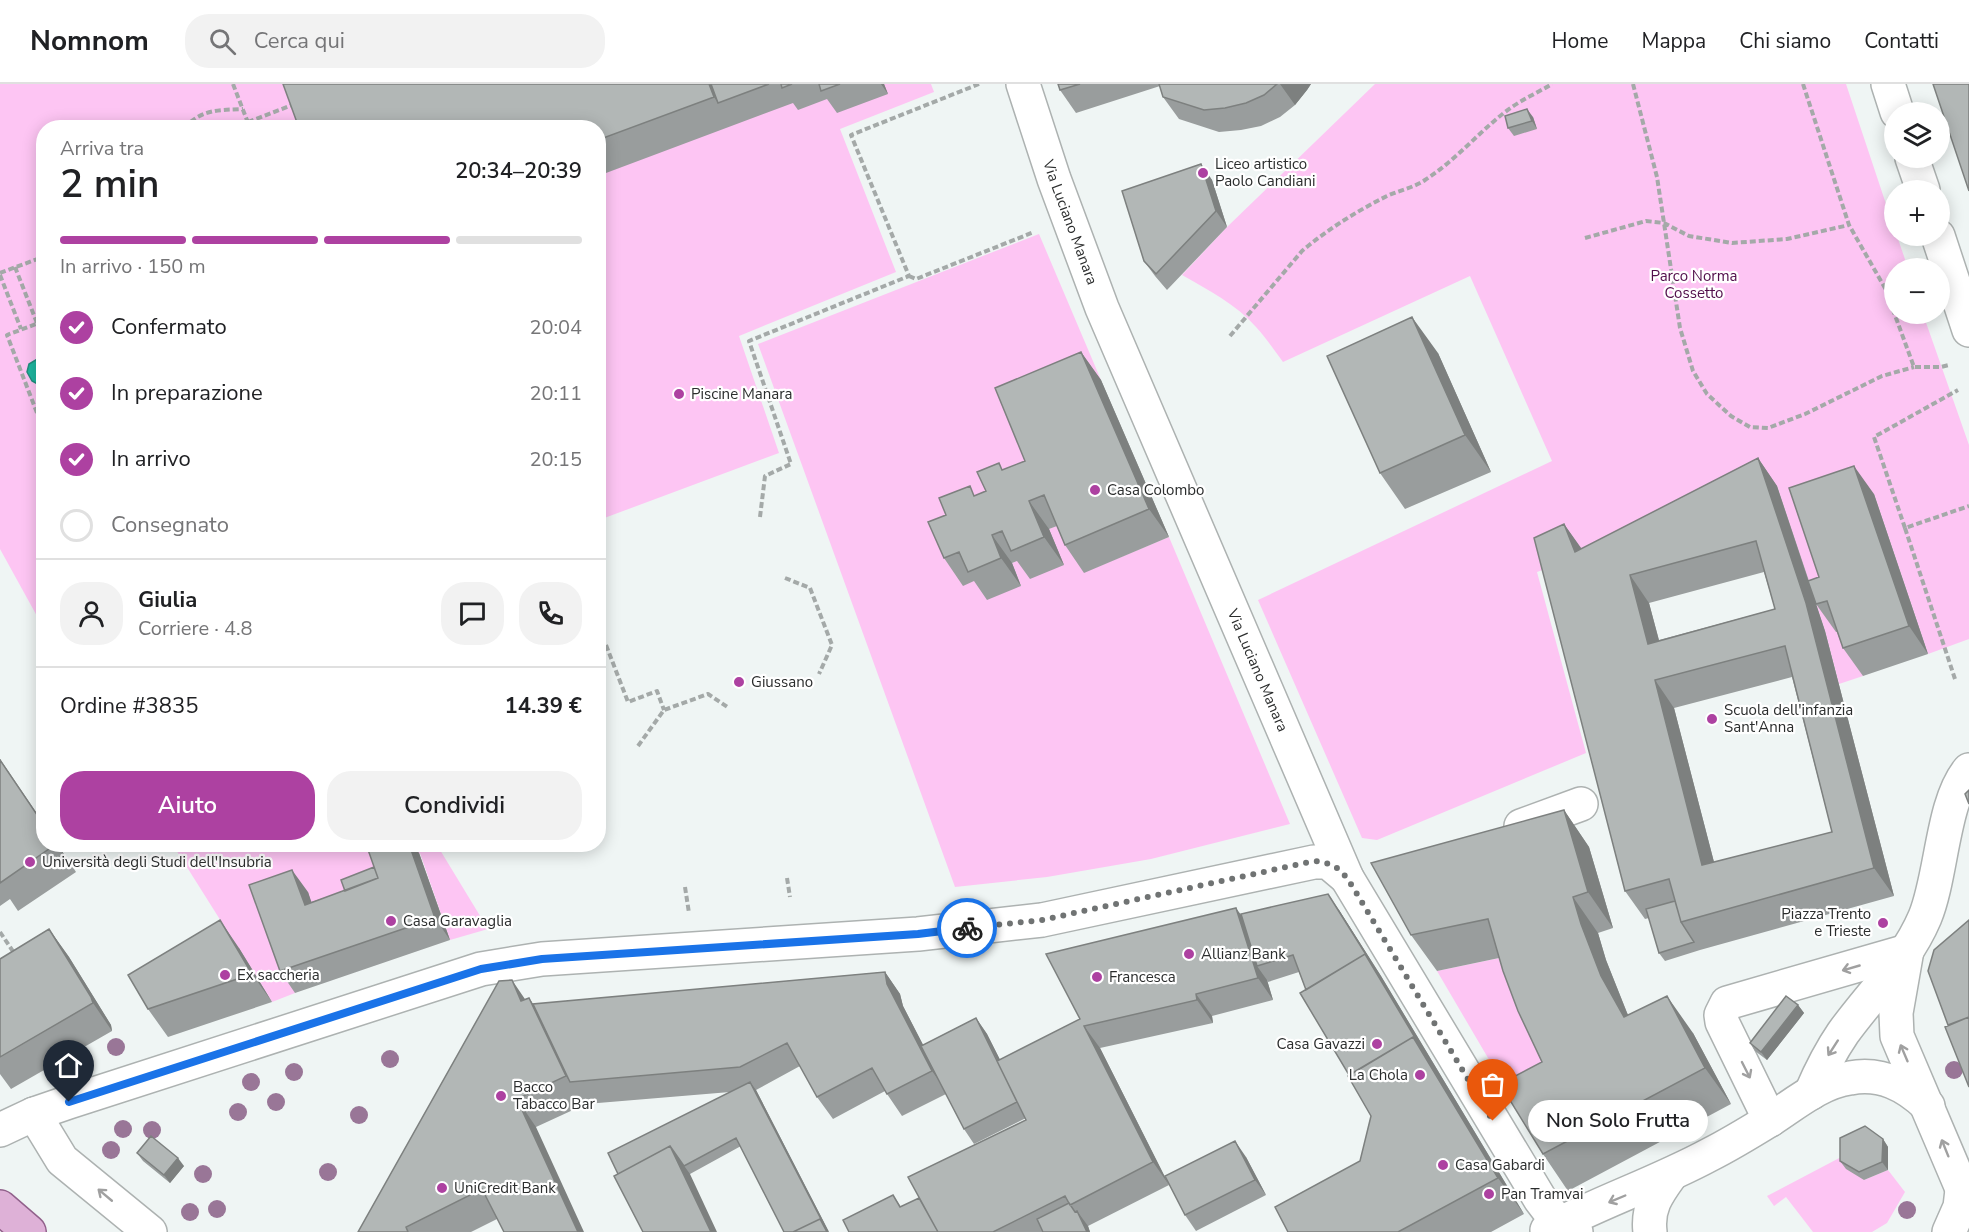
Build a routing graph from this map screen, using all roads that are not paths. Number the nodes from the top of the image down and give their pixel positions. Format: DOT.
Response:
graph roads {
  1 [pos="1023,84"];
  2 [pos="1888,84"];
  3 [pos="1894,102"];
  4 [pos="1951,250"];
  5 [pos="1969,330"];
  6 [pos="1969,770"];
  7 [pos="1581,804"];
  8 [pos="1491,837"];
  9 [pos="1360,882"];
  10 [pos="1907,951"];
  11 [pos="1811,1093"];
  12 [pos="1928,1106"];
  13 [pos="34,1114"];
  14 [pos="1770,1120"];
  15 [pos="0,1130"];
  16 [pos="1670,1176"];
  17 [pos="1966,1197"];
  18 [pos="0,1207"];
  19 [pos="1559,1229"];
  20 [pos="29,1232"];
  21 [pos="150,1232"];
  22 [pos="1650,1232"];
  23 [pos="1949,1232"];
  1 -- 9 [label="street, Via Luciano Manara"];
  2 -- 3 [label="street"];
  4 -- 5 [label="street"];
  6 -- 10 [label="street"];
  7 -- 8 [label="street"];
  9 -- 13 [label="street"];
  9 -- 19 [label="street, Via Luciano Manara"];
  10 -- 11 [label="street, one-way"];
  12 -- 10 [label="street, one-way"];
  10 -- 14 [label="street, one-way"];
  11 -- 12 [label="street"];
  11 -- 14 [label="street"];
  17 -- 12 [label="street, one-way"];
  13 -- 15 [label="street"];
  21 -- 13 [label="street, one-way"];
  14 -- 16 [label="street"];
  16 -- 19 [label="street, one-way"];
  16 -- 22 [label="street"];
  17 -- 23 [label="street"];
  18 -- 20 [label="main road"];
}
